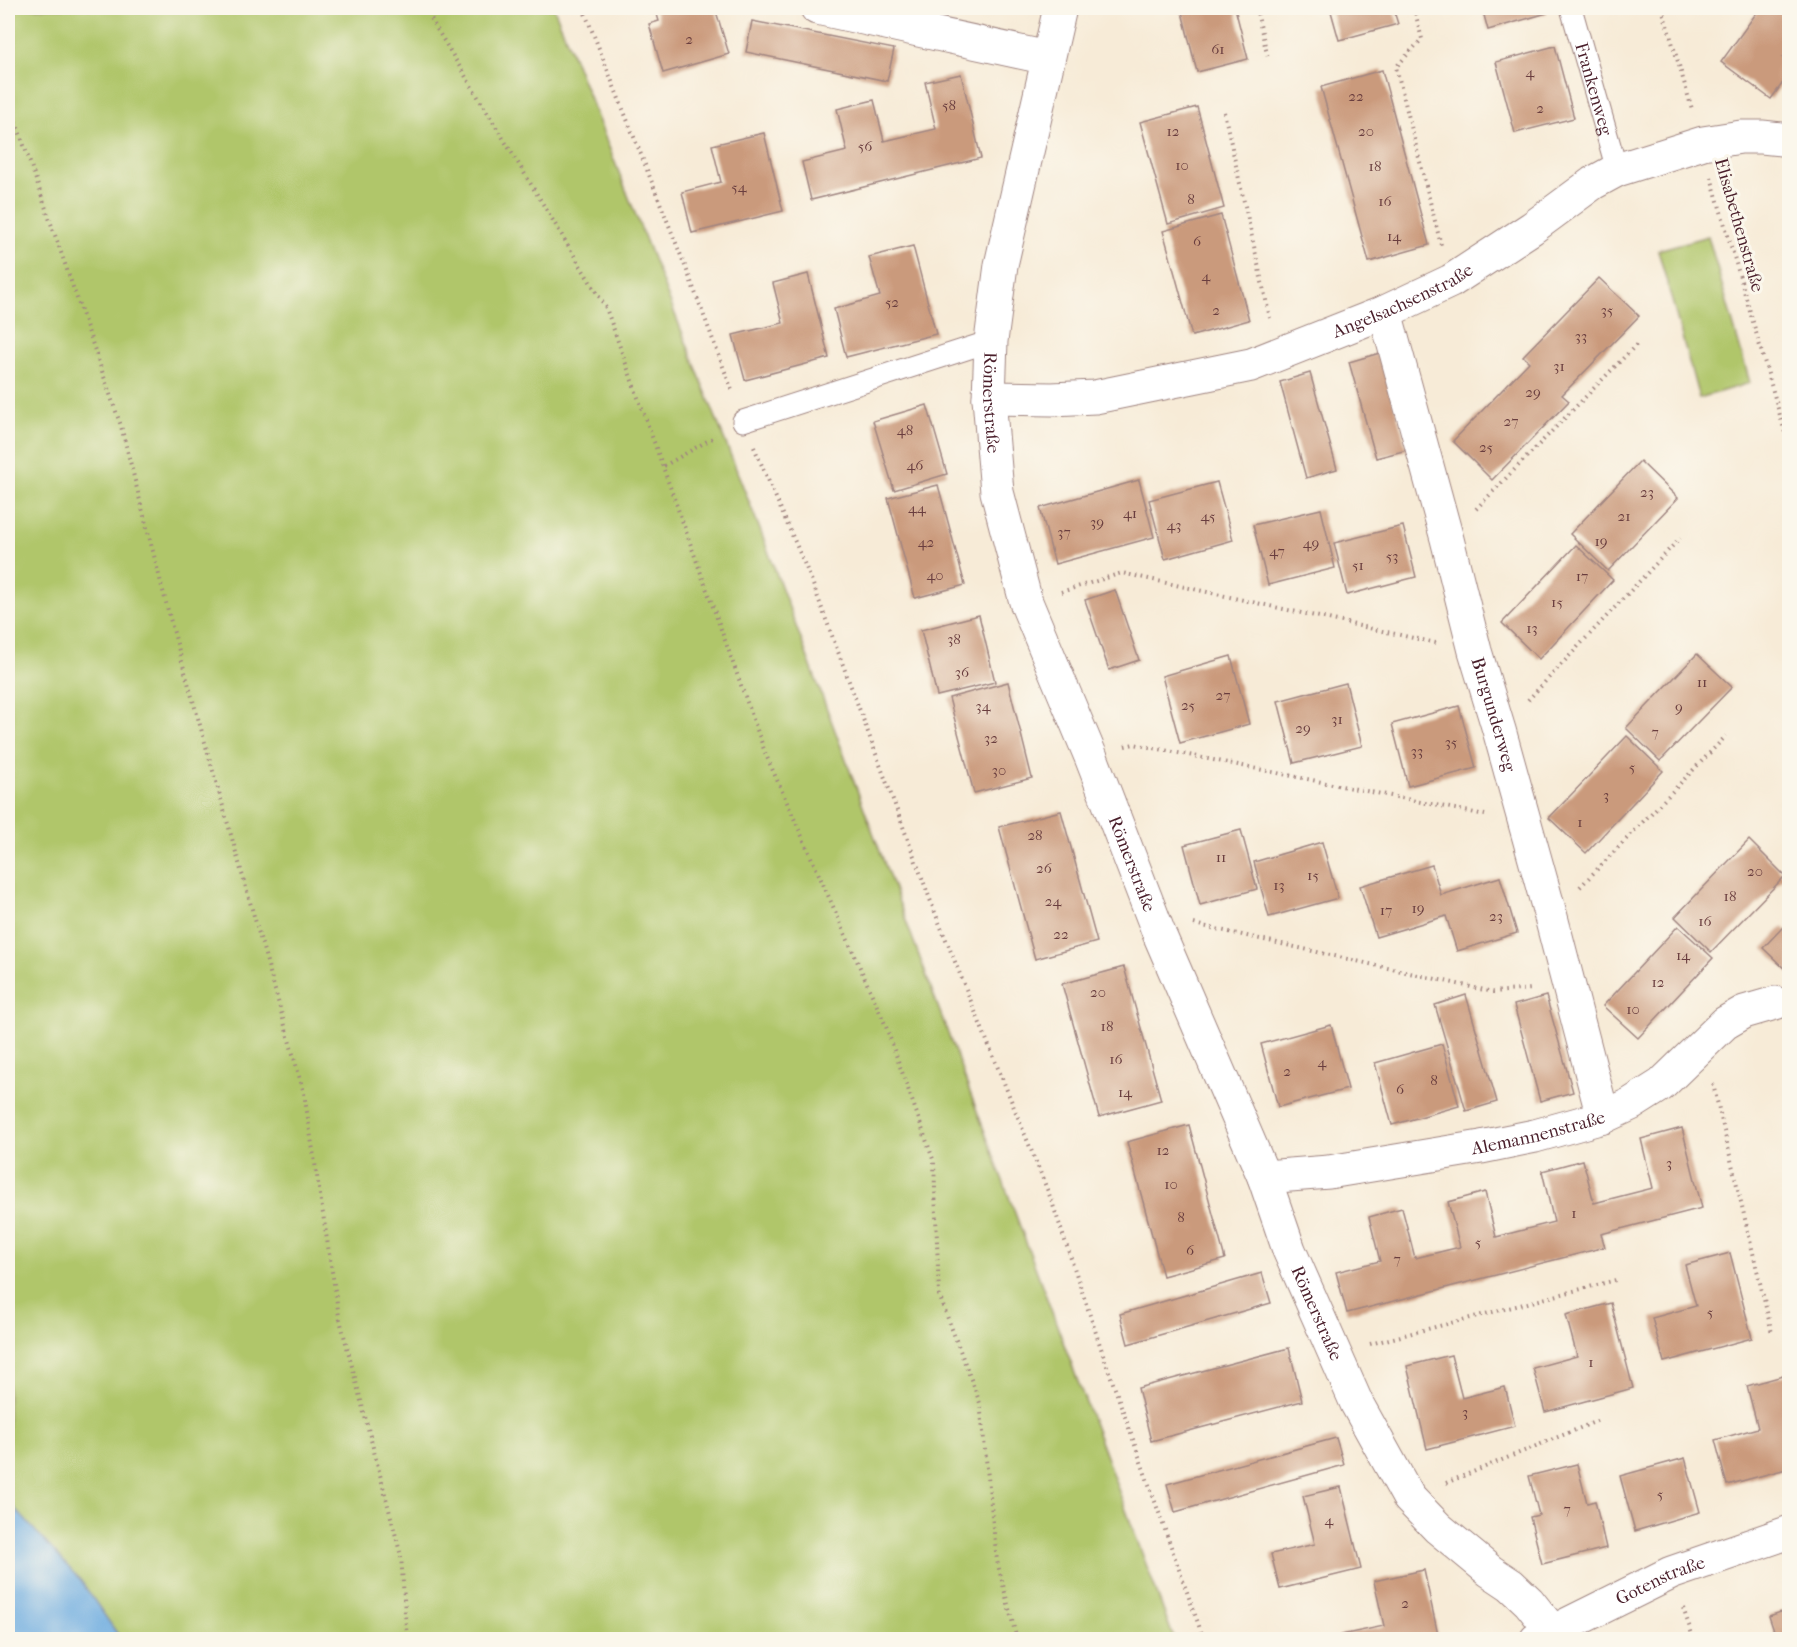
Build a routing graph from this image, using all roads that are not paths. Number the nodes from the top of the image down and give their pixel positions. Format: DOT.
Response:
graph roads {
  1 [pos="817,8"];
  2 [pos="1060,8"];
  3 [pos="1571,8"];
  4 [pos="1048,58"];
  5 [pos="1790,140"];
  6 [pos="1617,170"];
  7 [pos="1385,312"];
  8 [pos="991,341"];
  9 [pos="989,398"];
  10 [pos="743,421"];
  11 [pos="1775,1003"];
  12 [pos="1603,1117"];
  13 [pos="1264,1178"];
  14 [pos="1790,1532"];
  15 [pos="1544,1635"];
  1 -- 4 [label="street"];
  2 -- 4 [label="street, Römerstraße"];
  3 -- 6 [label="lane, Frankenweg"];
  4 -- 8 [label="street, Römerstraße"];
  5 -- 6 [label="street, Angelsachsenstraße"];
  6 -- 7 [label="street, Angelsachsenstraße"];
  7 -- 9 [label="street, Angelsachsenstraße"];
  7 -- 12 [label="street, Burgunderweg"];
  8 -- 9 [label="street, Römerstraße"];
  8 -- 10 [label="lane"];
  9 -- 13 [label="street, Römerstraße"];
  11 -- 12 [label="street, Alemannenstraße"];
  12 -- 13 [label="street, Alemannenstraße"];
  13 -- 15 [label="street, Römerstraße"];
  14 -- 15 [label="street, Gotenstraße"];
}
